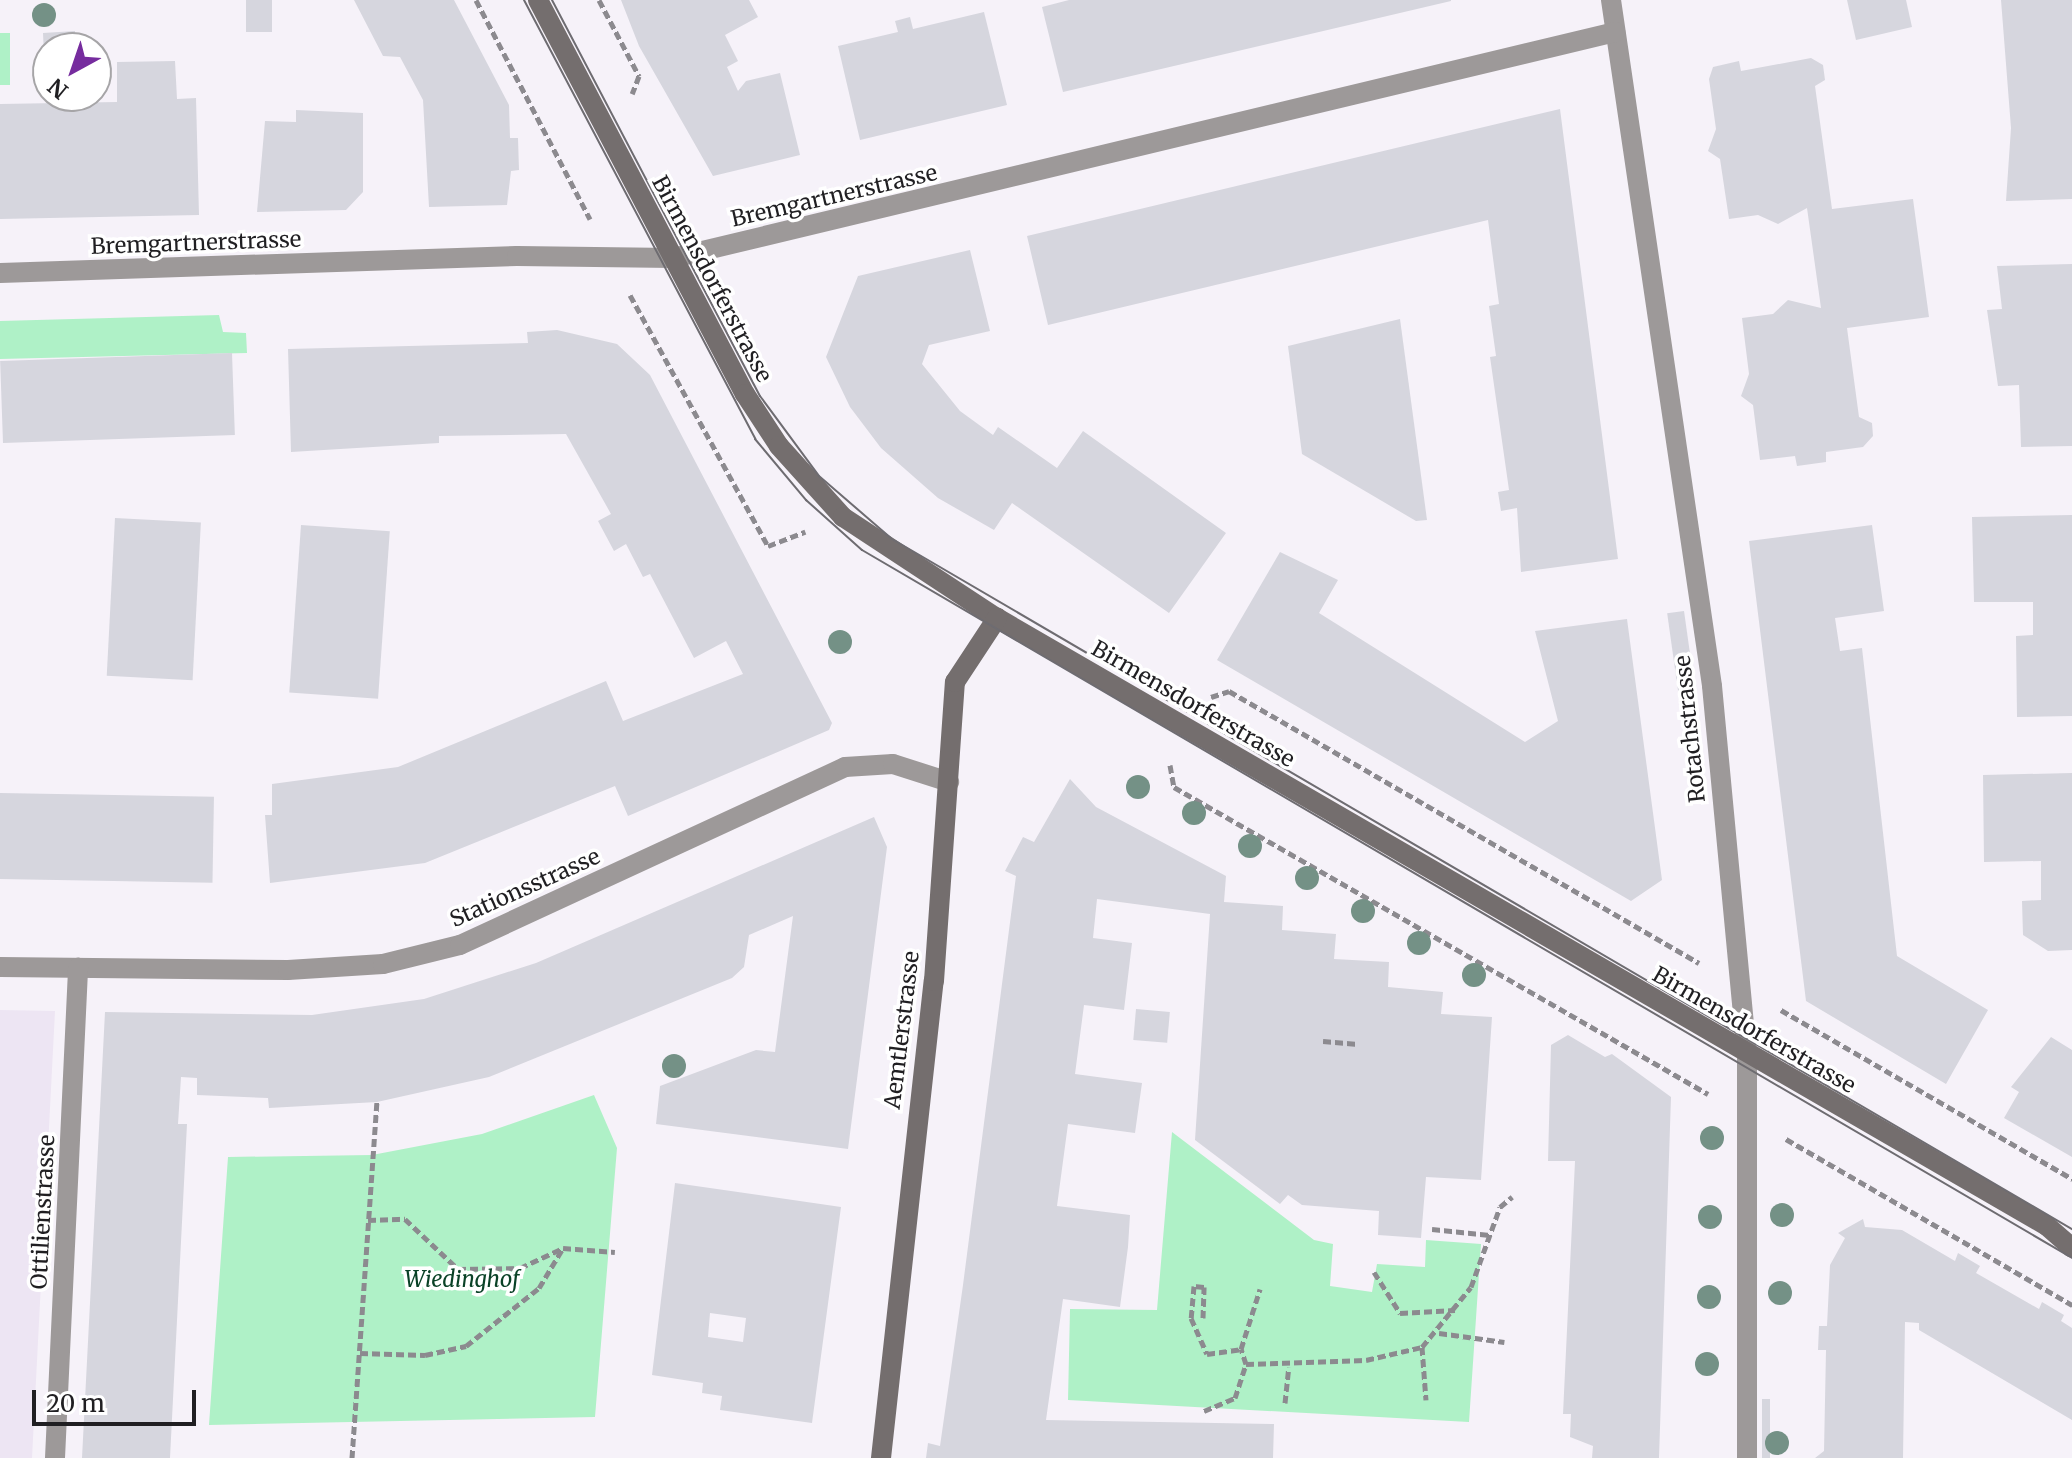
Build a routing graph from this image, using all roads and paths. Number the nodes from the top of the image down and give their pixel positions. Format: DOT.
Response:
graph roads {
  1 [pos="538,0"];
  2 [pos="599,0"];
  3 [pos="1611,0"];
  4 [pos="1615,32"];
  5 [pos="639,76"];
  6 [pos="673,258"];
  7 [pos="0,273"];
  8 [pos="997,618"];
  9 [pos="1229,691"];
  10 [pos="949,782"];
  11 [pos="1174,787"];
  12 [pos="0,967"];
  13 [pos="78,968"];
  14 [pos="1738,985"];
  15 [pos="1323,1041"];
  16 [pos="1358,1044"];
  17 [pos="1747,1053"];
  18 [pos="377,1102"];
  19 [pos="1746,1116"];
  20 [pos="2072,1179"];
  21 [pos="1512,1197"];
  22 [pos="368,1220"];
  23 [pos="2047,1226"];
  24 [pos="1432,1229"];
  25 [pos="2072,1230"];
  26 [pos="1490,1235"];
  27 [pos="563,1248"];
  28 [pos="2072,1248"];
  29 [pos="615,1252"];
  30 [pos="1374,1272"];
  31 [pos="1260,1289"];
  32 [pos="2072,1305"];
  33 [pos="1455,1310"];
  34 [pos="1203,1318"];
  35 [pos="1439,1333"];
  36 [pos="1504,1342"];
  37 [pos="1422,1347"];
  38 [pos="1241,1349"];
  39 [pos="360,1353"];
  40 [pos="1246,1364"];
  41 [pos="1289,1367"];
  42 [pos="1426,1400"];
  43 [pos="1285,1403"];
  44 [pos="1204,1411"];
  45 [pos="55,1458"];
  46 [pos="352,1458"];
  47 [pos="881,1458"];
  48 [pos="1747,1458"];
  1 -- 6 [label="main road, Birmensdorferstrasse"];
  2 -- 5 [label="path"];
  3 -- 4 [label="street, Rotachstrasse"];
  4 -- 6 [label="street, Bremgartnerstrasse"];
  4 -- 14 [label="street, Rotachstrasse"];
  6 -- 7 [label="street, Bremgartnerstrasse"];
  6 -- 8 [label="main road, Birmensdorferstrasse"];
  8 -- 10 [label="main road, Aemtlerstrasse"];
  8 -- 17 [label="main road, Birmensdorferstrasse"];
  9 -- 14 [label="path, Birmensdorferstrasse"];
  10 -- 13 [label="street, Stationsstrasse"];
  10 -- 47 [label="main road, Aemtlerstrasse"];
  11 -- 19 [label="path"];
  12 -- 13 [label="street, Stationsstrasse"];
  13 -- 45 [label="street, Ottilienstrasse"];
  14 -- 17 [label="street, Rotachstrasse"];
  14 -- 20 [label="path, Birmensdorferstrasse"];
  15 -- 16 [label="path"];
  17 -- 19 [label="street, Rotachstrasse"];
  17 -- 23 [label="main road, Birmensdorferstrasse"];
  18 -- 22 [label="path"];
  19 -- 32 [label="path"];
  19 -- 48 [label="street, Rotachstrasse"];
  21 -- 26 [label="path"];
  22 -- 27 [label="path"];
  22 -- 39 [label="path"];
  23 -- 25 [label="main road, Birmensdorferstrasse"];
  23 -- 28 [label="main road, Birmensdorferstrasse"];
  24 -- 26 [label="path"];
  26 -- 33 [label="path"];
  27 -- 29 [label="path"];
  27 -- 39 [label="path"];
  30 -- 33 [label="path"];
  31 -- 38 [label="path"];
  33 -- 35 [label="path"];
  34 -- 38 [label="path"];
  35 -- 36 [label="path"];
  35 -- 37 [label="path"];
  37 -- 41 [label="path"];
  37 -- 42 [label="path"];
  38 -- 40 [label="path"];
  39 -- 46 [label="path"];
  40 -- 41 [label="path"];
  40 -- 44 [label="path"];
  41 -- 43 [label="path"];
}
